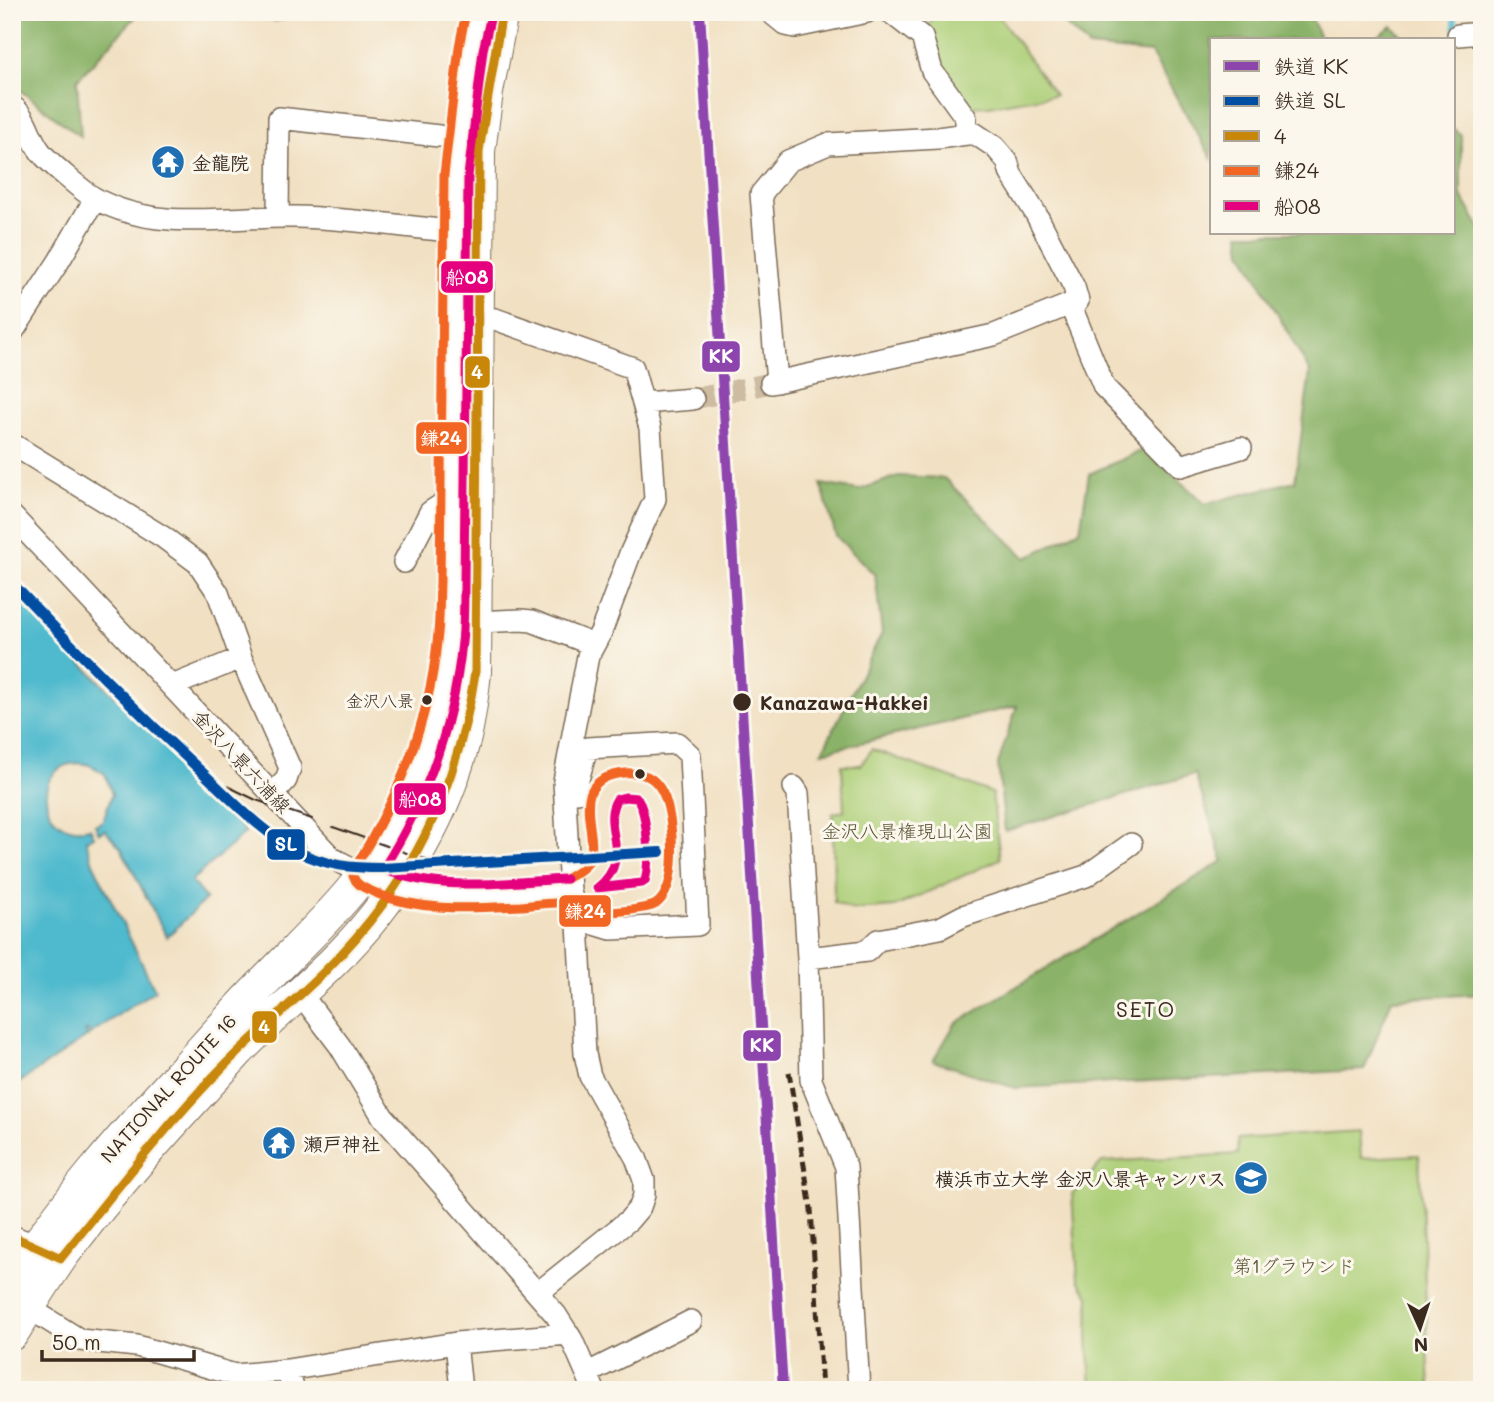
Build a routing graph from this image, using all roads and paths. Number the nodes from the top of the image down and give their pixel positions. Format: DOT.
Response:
graph roads {
  1 [pos="479,12"];
  2 [pos="502,12"];
  3 [pos="770,12"];
  4 [pos="867,12"];
  5 [pos="890,12"];
  6 [pos="1482,33"];
  7 [pos="1458,35"];
  8 [pos="12,106"];
  9 [pos="966,134"];
  10 [pos="439,136"];
  11 [pos="95,199"];
  12 [pos="278,217"];
  13 [pos="440,230"];
  14 [pos="1070,304"];
  15 [pos="465,317"];
  16 [pos="12,333"];
  17 [pos="693,398"];
  18 [pos="644,403"];
  19 [pos="12,444"];
  20 [pos="1241,448"];
  21 [pos="453,497"];
  22 [pos="12,516"];
  23 [pos="404,562"];
  24 [pos="477,622"];
  25 [pos="594,645"];
  26 [pos="241,658"];
  27 [pos="172,686"];
  28 [pos="794,787"];
  29 [pos="273,794"];
  30 [pos="578,812"];
  31 [pos="1132,844"];
  32 [pos="365,875"];
  33 [pos="396,888"];
  34 [pos="570,891"];
  35 [pos="578,923"];
  36 [pos="808,958"];
  37 [pos="300,993"];
  38 [pos="36,1246"];
  39 [pos="539,1292"];
  40 [pos="18,1308"];
  41 [pos="691,1321"];
  42 [pos="569,1334"];
  43 [pos="456,1343"];
  44 [pos="291,1380"];
  45 [pos="591,1381"];
  46 [pos="461,1390"];
  47 [pos="859,1390"];
  1 -- 15 [label="highway, NATIONAL ROUTE 16"];
  2 -- 15 [label="highway, NATIONAL ROUTE 16"];
  3 -- 4 [label="street"];
  5 -- 9 [label="street"];
  6 -- 7 [label="street"];
  8 -- 11 [label="street"];
  9 -- 14 [label="street"];
  9 -- 14 [label="street"];
  10 -- 12 [label="street"];
  11 -- 12 [label="street"];
  11 -- 16 [label="street"];
  12 -- 13 [label="street"];
  14 -- 20 [label="street"];
  15 -- 18 [label="street"];
  15 -- 21 [label="highway, NATIONAL ROUTE 16"];
  15 -- 24 [label="highway, NATIONAL ROUTE 16"];
  17 -- 18 [label="street"];
  18 -- 25 [label="street"];
  19 -- 26 [label="street"];
  21 -- 23 [label="street"];
  21 -- 32 [label="highway, NATIONAL ROUTE 16"];
  22 -- 27 [label="street, 金沢八景六浦線"];
  24 -- 25 [label="street"];
  24 -- 33 [label="highway, NATIONAL ROUTE 16"];
  25 -- 34 [label="street"];
  26 -- 27 [label="street"];
  26 -- 29 [label="street"];
  27 -- 29 [label="street, 金沢八景六浦線"];
  28 -- 36 [label="street"];
  29 -- 32 [label="street, 金沢八景六浦線"];
  30 -- 35 [label="street"];
  31 -- 36 [label="street"];
  32 -- 33 [label="street, 金沢八景六浦線"];
  32 -- 38 [label="highway, NATIONAL ROUTE 16"];
  33 -- 34 [label="street, 金沢八景六浦線"];
  33 -- 37 [label="highway, NATIONAL ROUTE 16"];
  34 -- 35 [label="street"];
  35 -- 39 [label="street"];
  36 -- 47 [label="street"];
  37 -- 38 [label="highway, NATIONAL ROUTE 16"];
  37 -- 39 [label="street"];
  38 -- 40 [label="highway, NATIONAL ROUTE 16"];
  39 -- 42 [label="street"];
  40 -- 44 [label="street"];
  41 -- 45 [label="street"];
  42 -- 43 [label="street"];
  42 -- 45 [label="street"];
  43 -- 44 [label="street"];
  43 -- 46 [label="street"];
}
